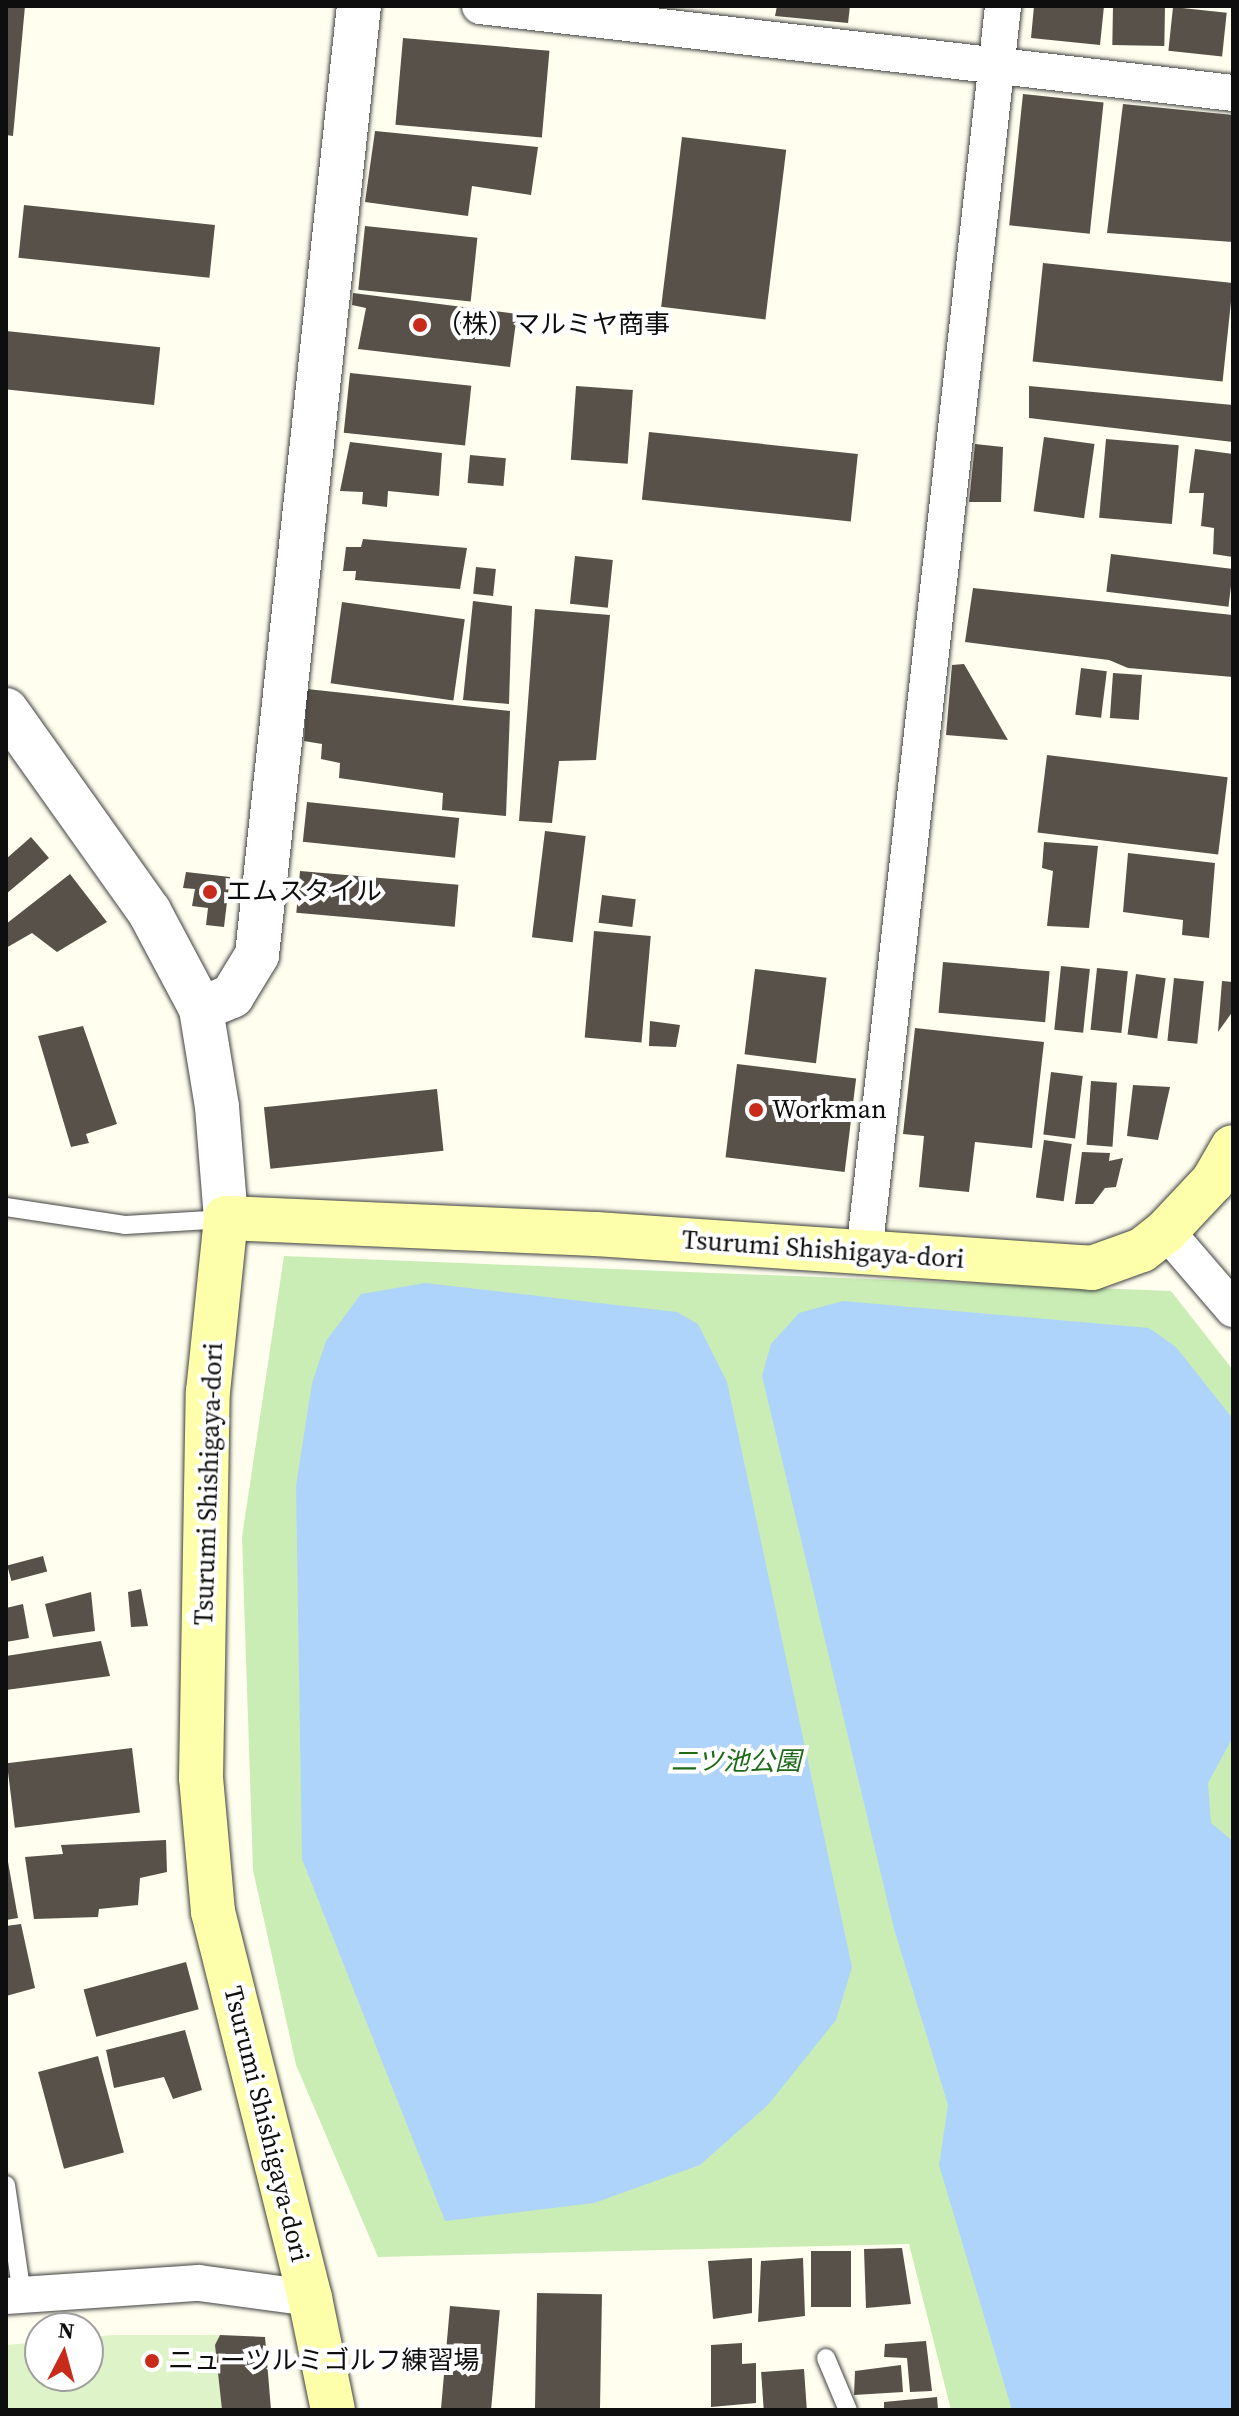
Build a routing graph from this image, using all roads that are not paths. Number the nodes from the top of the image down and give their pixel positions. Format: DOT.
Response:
graph roads {
  1 [pos="359,6"];
  2 [pos="480,6"];
  3 [pos="1003,6"];
  4 [pos="997,65"];
  5 [pos="1233,93"];
  6 [pos="7,716"];
  7 [pos="201,1009"];
  8 [pos="1233,1147"];
  9 [pos="6,1207"];
  10 [pos="226,1218"];
  11 [pos="1166,1231"];
  12 [pos="864,1254"];
  13 [pos="1233,1309"];
  14 [pos="6,2185"];
  15 [pos="14,2295"];
  16 [pos="310,2298"];
  17 [pos="826,2358"];
  18 [pos="333,2410"];
  19 [pos="848,2410"];
  1 -- 7 [label="street"];
  2 -- 4 [label="street"];
  3 -- 4 [label="street"];
  4 -- 5 [label="street"];
  4 -- 12 [label="street"];
  6 -- 7 [label="street"];
  7 -- 10 [label="street"];
  8 -- 11 [label="main road, Tsurumi Shishigaya-dori"];
  9 -- 10 [label="lane"];
  10 -- 12 [label="main road, Tsurumi Shishigaya-dori"];
  10 -- 16 [label="main road, Tsurumi Shishigaya-dori"];
  11 -- 12 [label="main road, Tsurumi Shishigaya-dori"];
  11 -- 13 [label="street"];
  14 -- 15 [label="lane"];
  15 -- 16 [label="street"];
  16 -- 18 [label="main road, Tsurumi Shishigaya-dori"];
  17 -- 19 [label="lane"];
}
